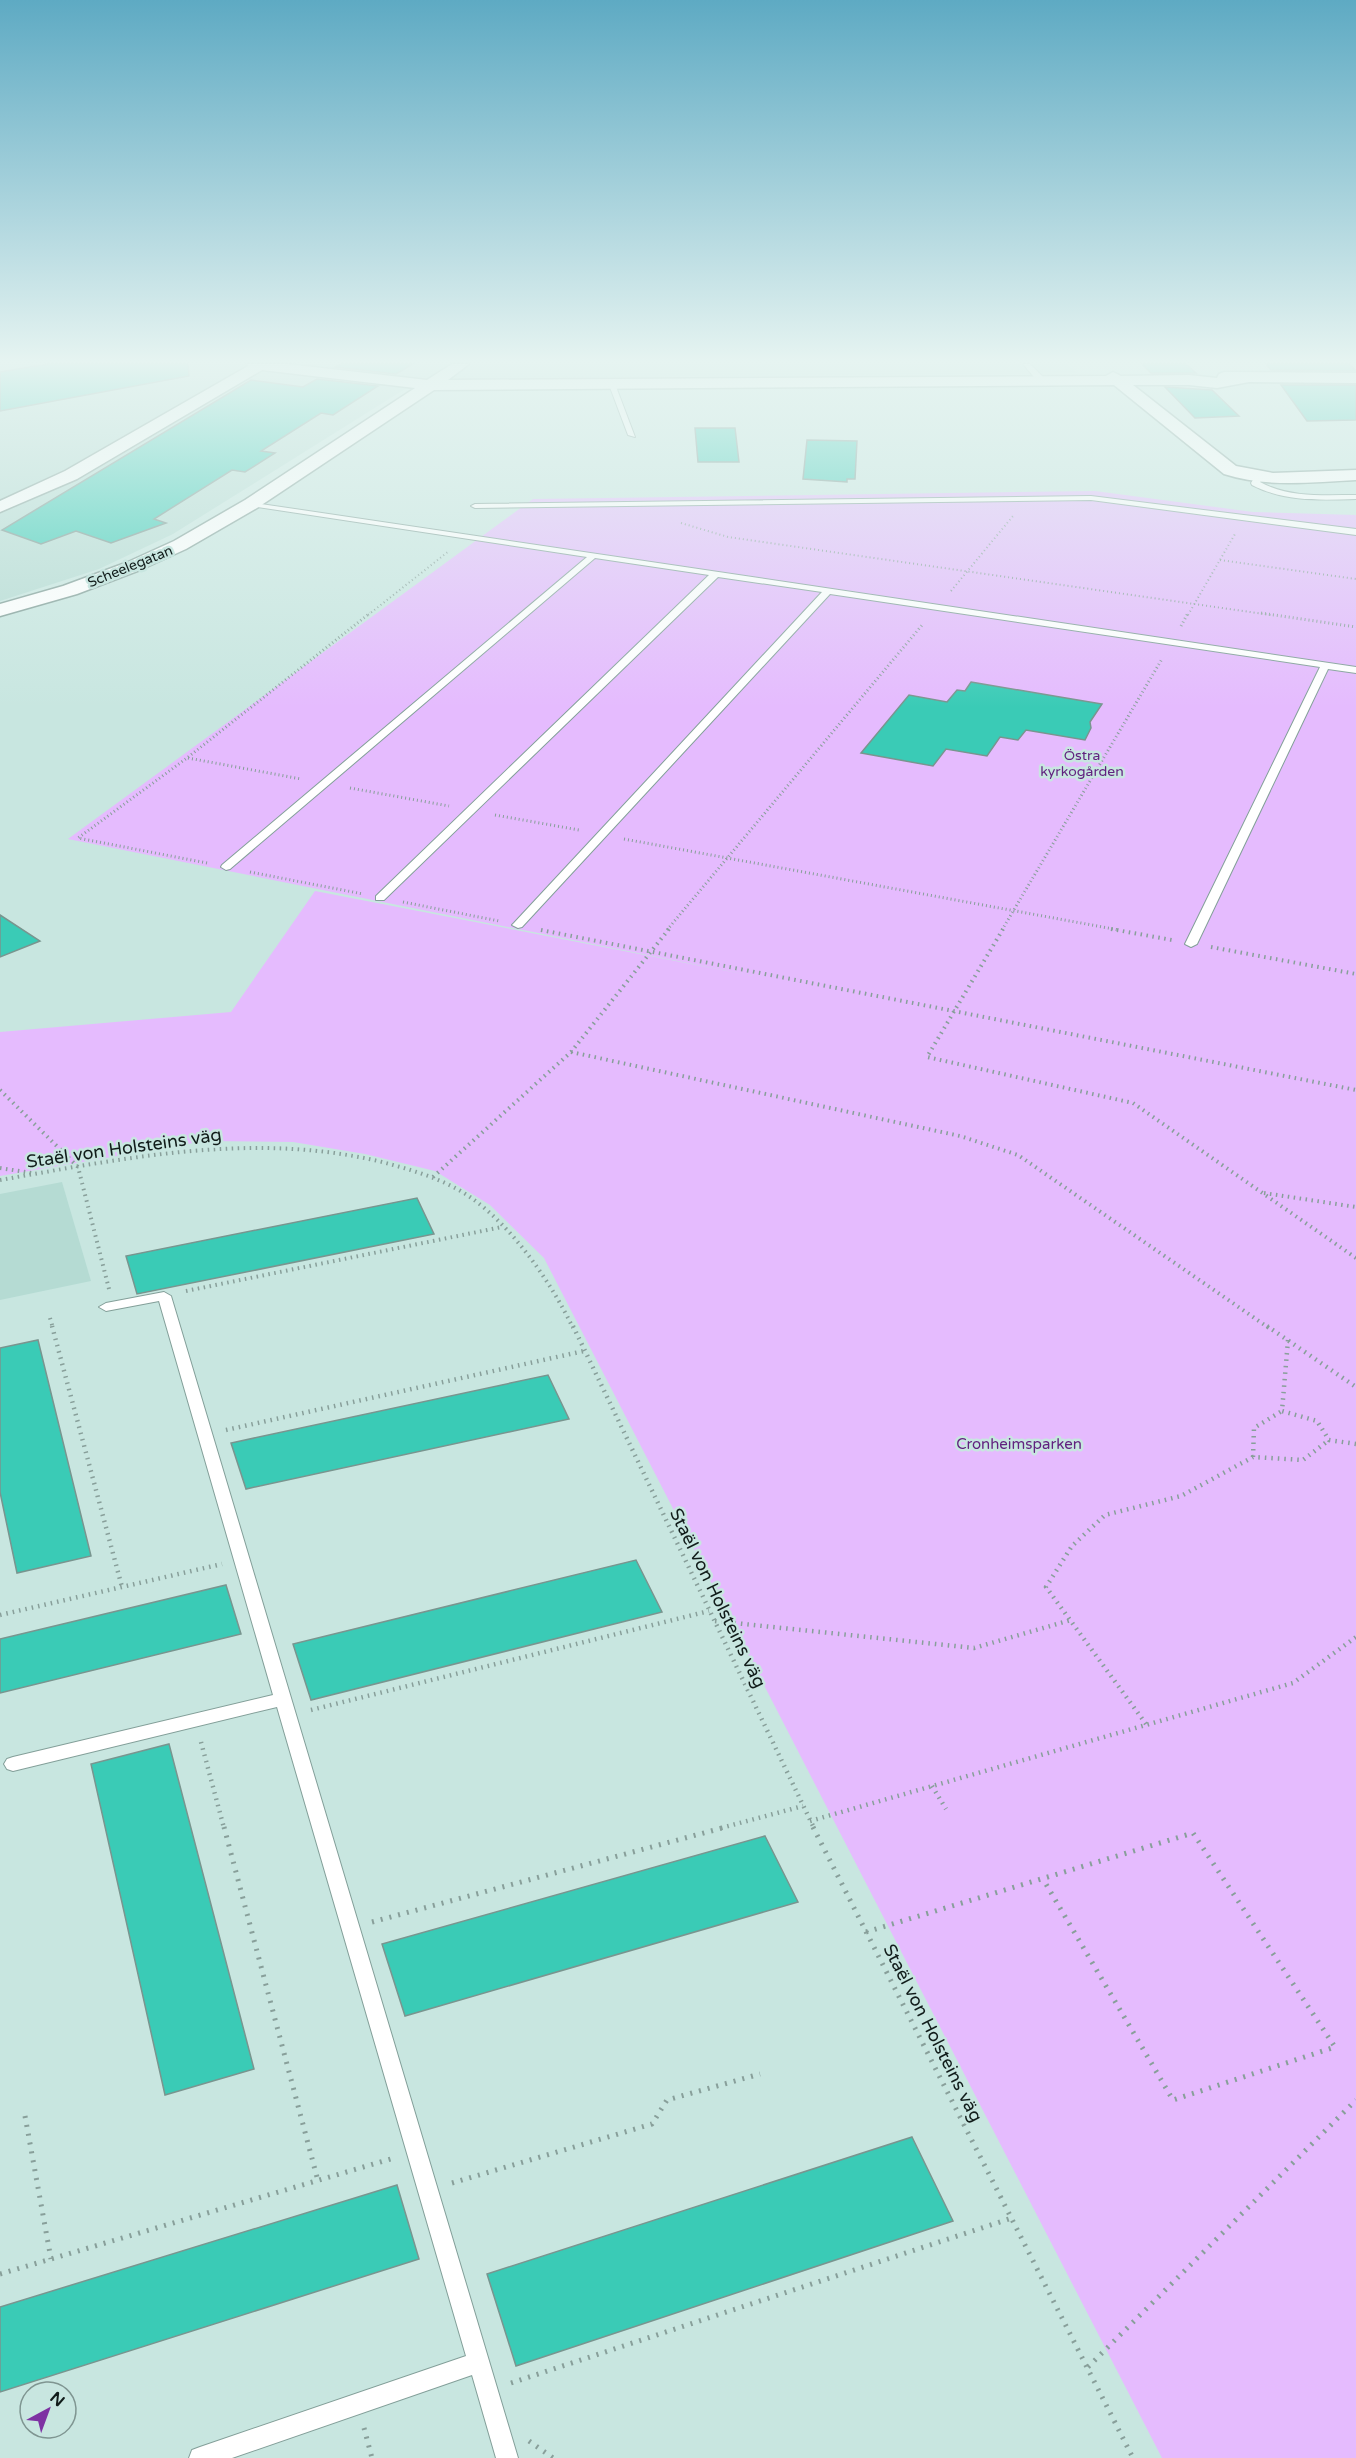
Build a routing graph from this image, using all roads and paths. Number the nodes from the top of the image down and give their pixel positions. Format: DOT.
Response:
graph roads {
  1 [pos="65,479"];
  2 [pos="289,479"];
  3 [pos="1258,479"];
  4 [pos="1356,497"];
  5 [pos="1027,499"];
  6 [pos="251,504"];
  7 [pos="476,506"];
  8 [pos="0,507"];
  9 [pos="1245,517"];
  10 [pos="673,520"];
  11 [pos="1356,532"];
  12 [pos="468,537"];
  13 [pos="592,556"];
  14 [pos="1220,560"];
  15 [pos="967,572"];
  16 [pos="716,574"];
  17 [pos="1356,579"];
  18 [pos="828,591"];
  19 [pos="1194,604"];
  20 [pos="937,607"];
  21 [pos="0,610"];
  22 [pos="1356,627"];
  23 [pos="1172,643"];
  24 [pos="1325,666"];
  25 [pos="1356,670"];
  26 [pos="226,867"];
  27 [pos="380,898"];
  28 [pos="518,925"];
  29 [pos="1191,944"];
  30 [pos="650,951"];
  31 [pos="954,1011"];
  32 [pos="571,1052"];
  33 [pos="0,1090"];
  34 [pos="1356,1090"];
  35 [pos="78,1167"];
  36 [pos="0,1168"];
  37 [pos="36,1174"];
  38 [pos="433,1177"];
  39 [pos="0,1180"];
  40 [pos="1260,1192"];
  41 [pos="1356,1207"];
  42 [pos="503,1226"];
  43 [pos="1356,1258"];
  44 [pos="164,1296"];
  45 [pos="106,1307"];
  46 [pos="50,1318"];
  47 [pos="1288,1340"];
  48 [pos="584,1351"];
  49 [pos="1356,1387"];
  50 [pos="1282,1411"];
  51 [pos="205,1434"];
  52 [pos="1329,1440"];
  53 [pos="1356,1444"];
  54 [pos="1252,1457"];
  55 [pos="242,1560"];
  56 [pos="122,1587"];
  57 [pos="709,1611"];
  58 [pos="0,1615"];
  59 [pos="1071,1620"];
  60 [pos="714,1621"];
  61 [pos="1356,1637"];
  62 [pos="286,1708"];
  63 [pos="195,1720"];
  64 [pos="1147,1725"];
  65 [pos="13,1764"];
  66 [pos="932,1786"];
  67 [pos="803,1806"];
  68 [pos="946,1809"];
  69 [pos="810,1821"];
  70 [pos="1043,1879"];
  71 [pos="351,1928"];
  72 [pos="866,1932"];
  73 [pos="760,2074"];
  74 [pos="1356,2100"];
  75 [pos="25,2116"];
  76 [pos="417,2151"];
  77 [pos="318,2181"];
  78 [pos="428,2190"];
  79 [pos="1012,2218"];
  80 [pos="51,2259"];
  81 [pos="0,2274"];
  82 [pos="479,2362"];
  83 [pos="1088,2367"];
  84 [pos="487,2391"];
  85 [pos="200,2458"];
  86 [pos="507,2458"];
  87 [pos="1133,2458"];
  1 -- 8 [label="street"];
  2 -- 6 [label="street, Scheelegatan"];
  3 -- 4 [label="lane"];
  5 -- 7 [label="lane"];
  5 -- 9 [label="lane"];
  5 -- 15 [label="path"];
  6 -- 12 [label="lane"];
  6 -- 21 [label="street, Scheelegatan"];
  9 -- 11 [label="lane"];
  9 -- 14 [label="path"];
  10 -- 15 [label="path"];
  12 -- 13 [label="lane"];
  12 -- 26 [label="path"];
  13 -- 16 [label="lane"];
  13 -- 26 [label="lane"];
  14 -- 17 [label="path"];
  14 -- 19 [label="path"];
  15 -- 19 [label="path"];
  15 -- 20 [label="path"];
  16 -- 18 [label="lane"];
  16 -- 27 [label="lane"];
  18 -- 20 [label="lane"];
  18 -- 28 [label="lane"];
  19 -- 22 [label="path"];
  19 -- 23 [label="path"];
  20 -- 23 [label="lane"];
  20 -- 30 [label="path"];
  23 -- 24 [label="lane"];
  23 -- 31 [label="path"];
  24 -- 25 [label="lane"];
  24 -- 29 [label="lane"];
  26 -- 27 [label="path"];
  27 -- 28 [label="path"];
  28 -- 30 [label="path"];
  30 -- 31 [label="path"];
  30 -- 32 [label="path"];
  31 -- 34 [label="path"];
  31 -- 40 [label="path"];
  32 -- 38 [label="path"];
  32 -- 47 [label="path"];
  33 -- 35 [label="path"];
  35 -- 37 [label="path, Staël von Holsteins väg"];
  35 -- 38 [label="path, Staël von Holsteins väg"];
  35 -- 45 [label="path"];
  36 -- 37 [label="path"];
  37 -- 39 [label="path, Staël von Holsteins väg"];
  38 -- 42 [label="path, Staël von Holsteins väg"];
  40 -- 41 [label="path"];
  40 -- 43 [label="path"];
  42 -- 44 [label="path"];
  42 -- 48 [label="path, Staël von Holsteins väg"];
  44 -- 45 [label="lane"];
  44 -- 51 [label="lane"];
  46 -- 56 [label="path"];
  47 -- 49 [label="path"];
  47 -- 50 [label="path"];
  48 -- 51 [label="path"];
  48 -- 57 [label="path, Staël von Holsteins väg"];
  50 -- 52 [label="path"];
  50 -- 54 [label="path"];
  51 -- 55 [label="lane"];
  52 -- 53 [label="path"];
  52 -- 54 [label="path"];
  54 -- 59 [label="path"];
  55 -- 56 [label="path"];
  55 -- 62 [label="lane"];
  56 -- 58 [label="path"];
  57 -- 60 [label="path, Staël von Holsteins väg"];
  57 -- 62 [label="path"];
  59 -- 60 [label="path"];
  59 -- 64 [label="path"];
  60 -- 67 [label="path, Staël von Holsteins väg"];
  61 -- 64 [label="path"];
  62 -- 63 [label="lane"];
  62 -- 71 [label="lane"];
  63 -- 65 [label="lane"];
  63 -- 77 [label="path"];
  64 -- 66 [label="path"];
  66 -- 68 [label="path"];
  66 -- 69 [label="path"];
  67 -- 69 [label="path, Staël von Holsteins väg"];
  67 -- 71 [label="path"];
  69 -- 72 [label="path, Staël von Holsteins väg"];
  70 -- 70 [label="path"];
  70 -- 72 [label="path"];
  71 -- 76 [label="lane"];
  72 -- 79 [label="path, Staël von Holsteins väg"];
  73 -- 78 [label="path"];
  74 -- 83 [label="path"];
  75 -- 80 [label="path"];
  76 -- 77 [label="path"];
  76 -- 78 [label="lane"];
  77 -- 80 [label="path"];
  78 -- 82 [label="lane"];
  79 -- 83 [label="path, Staël von Holsteins väg"];
  79 -- 84 [label="path"];
  80 -- 81 [label="path"];
  82 -- 84 [label="lane"];
  82 -- 85 [label="lane"];
  83 -- 87 [label="path, Staël von Holsteins väg"];
  84 -- 86 [label="lane"];
}
